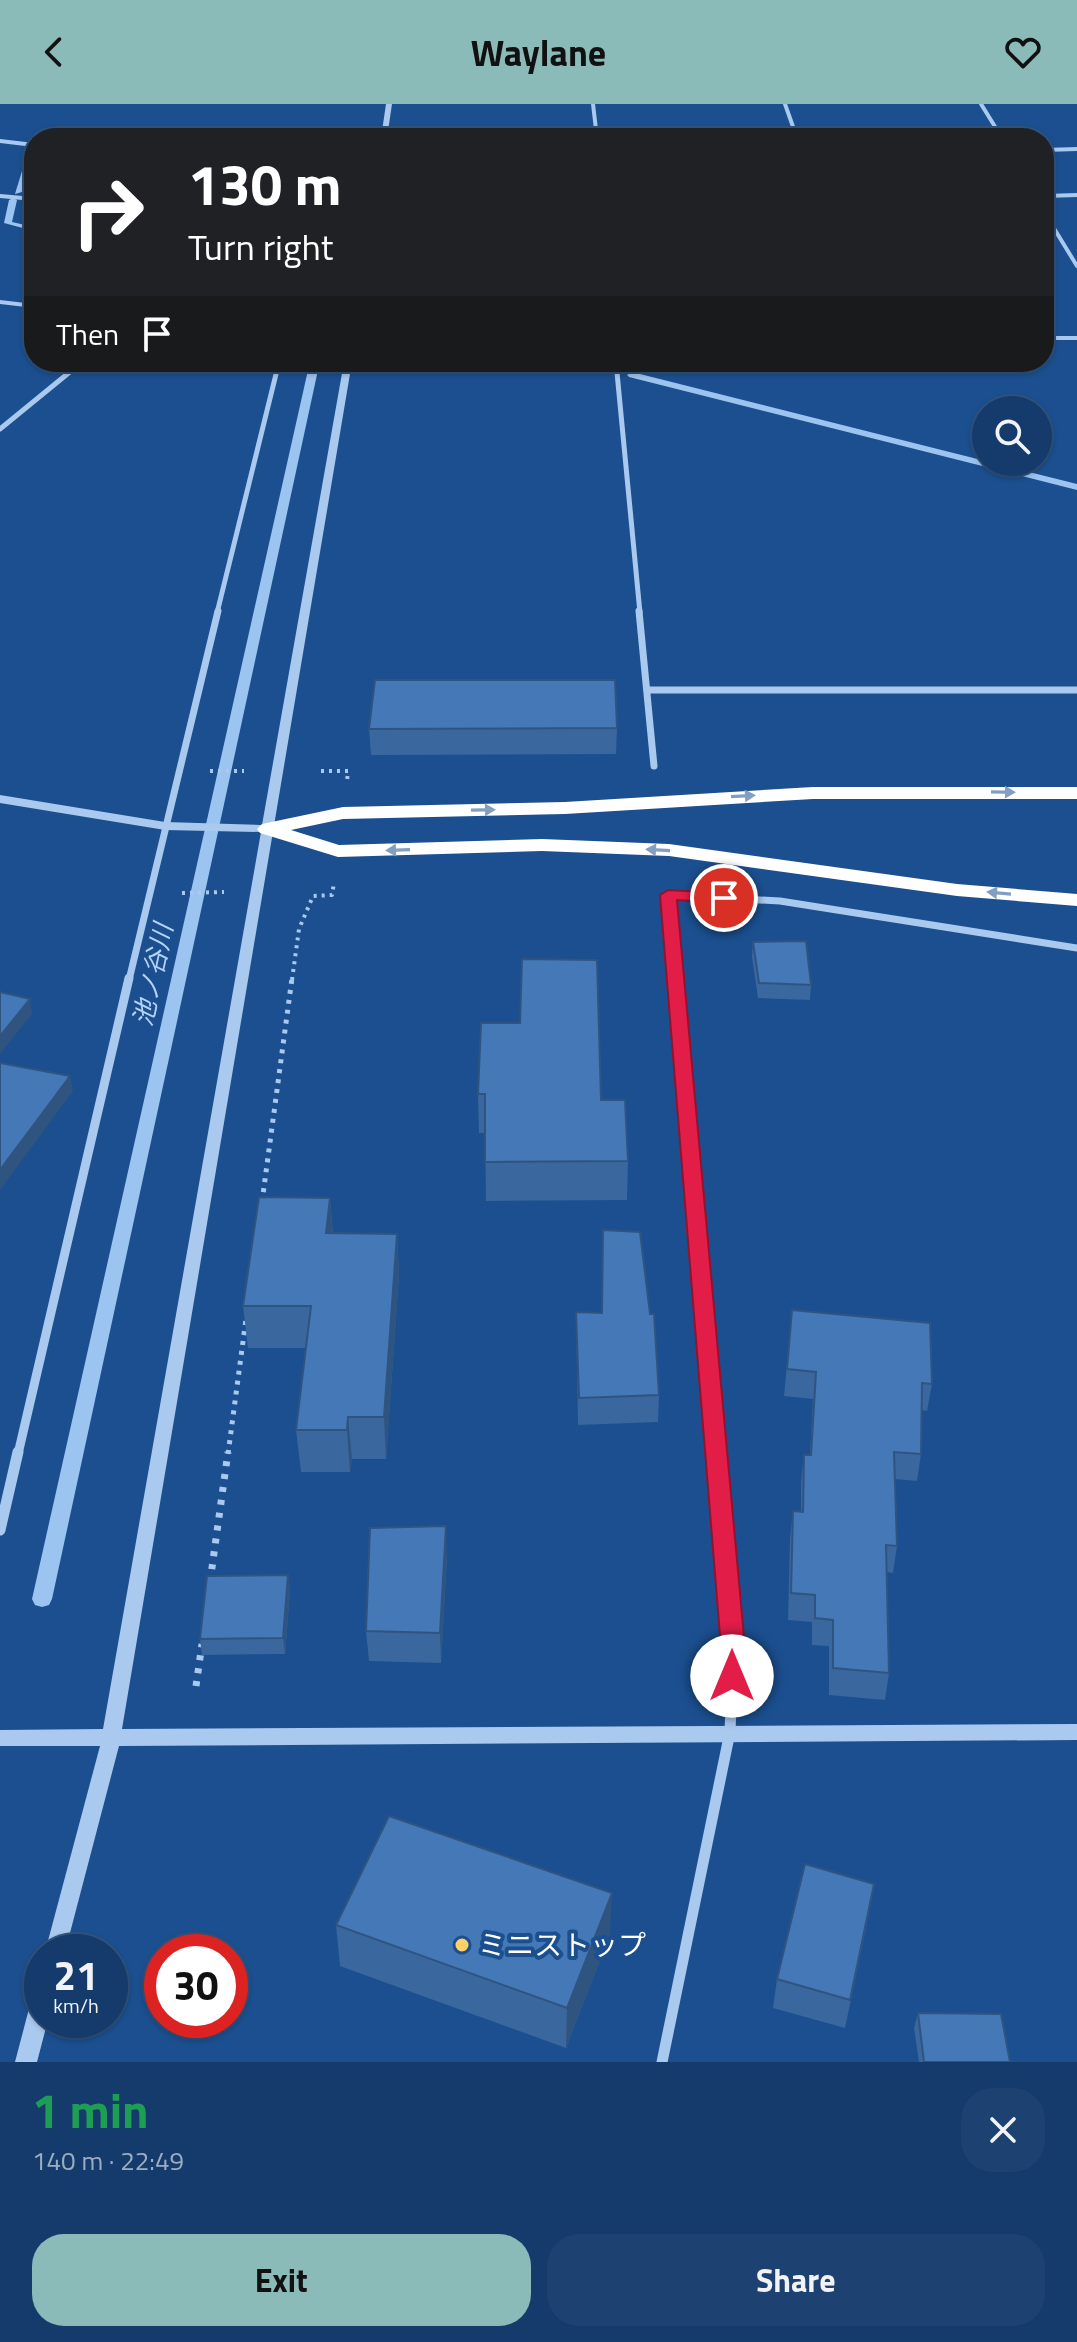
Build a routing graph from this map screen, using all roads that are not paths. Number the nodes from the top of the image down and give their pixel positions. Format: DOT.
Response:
graph roads {
  1 [pos="389,104"];
  2 [pos="593,104"];
  3 [pos="785,104"];
  4 [pos="981,104"];
  5 [pos="385,128"];
  6 [pos="596,128"];
  7 [pos="793,128"];
  8 [pos="996,128"];
  9 [pos="0,141"];
  10 [pos="24,144"];
  11 [pos="1077,149"];
  12 [pos="1054,150"];
  13 [pos="1077,195"];
  14 [pos="0,196"];
  15 [pos="1054,196"];
  16 [pos="24,198"];
  17 [pos="1054,228"];
  18 [pos="1077,266"];
  19 [pos="0,302"];
  20 [pos="24,305"];
  21 [pos="1054,338"];
  22 [pos="1077,338"];
  23 [pos="70,372"];
  24 [pos="277,372"];
  25 [pos="346,372"];
  26 [pos="617,372"];
  27 [pos="0,429"];
  28 [pos="648,690"];
  29 [pos="1077,690"];
  30 [pos="654,766"];
  31 [pos="1077,793"];
  32 [pos="0,799"];
  33 [pos="165,826"];
  34 [pos="267,829"];
  35 [pos="1077,900"];
  36 [pos="1077,948"];
  37 [pos="0,1530"];
  38 [pos="730,1732"];
  39 [pos="1077,1732"];
  40 [pos="0,1738"];
  41 [pos="111,1739"];
  42 [pos="60,1934"];
  43 [pos="32,2038"];
  44 [pos="26,2062"];
  45 [pos="662,2062"];
  1 -- 5 [label="street"];
  2 -- 6 [label="street"];
  3 -- 7 [label="street"];
  4 -- 8 [label="street"];
  9 -- 10 [label="street"];
  11 -- 12 [label="street"];
  13 -- 15 [label="street"];
  14 -- 16 [label="street"];
  17 -- 18 [label="street"];
  19 -- 20 [label="street"];
  21 -- 22 [label="street"];
  23 -- 27 [label="street"];
  24 -- 33 [label="street"];
  25 -- 34 [label="street"];
  26 -- 28 [label="street"];
  28 -- 29 [label="street"];
  28 -- 30 [label="street"];
  34 -- 31 [label="highway, one-way"];
  32 -- 33 [label="street"];
  33 -- 34 [label="street"];
  33 -- 37 [label="street"];
  35 -- 34 [label="highway, one-way"];
  34 -- 41 [label="street"];
  36 -- 38 [label="street"];
  38 -- 39 [label="street"];
  38 -- 41 [label="street"];
  38 -- 45 [label="street"];
  40 -- 41 [label="street"];
  41 -- 42 [label="street"];
  43 -- 44 [label="street"];
}
